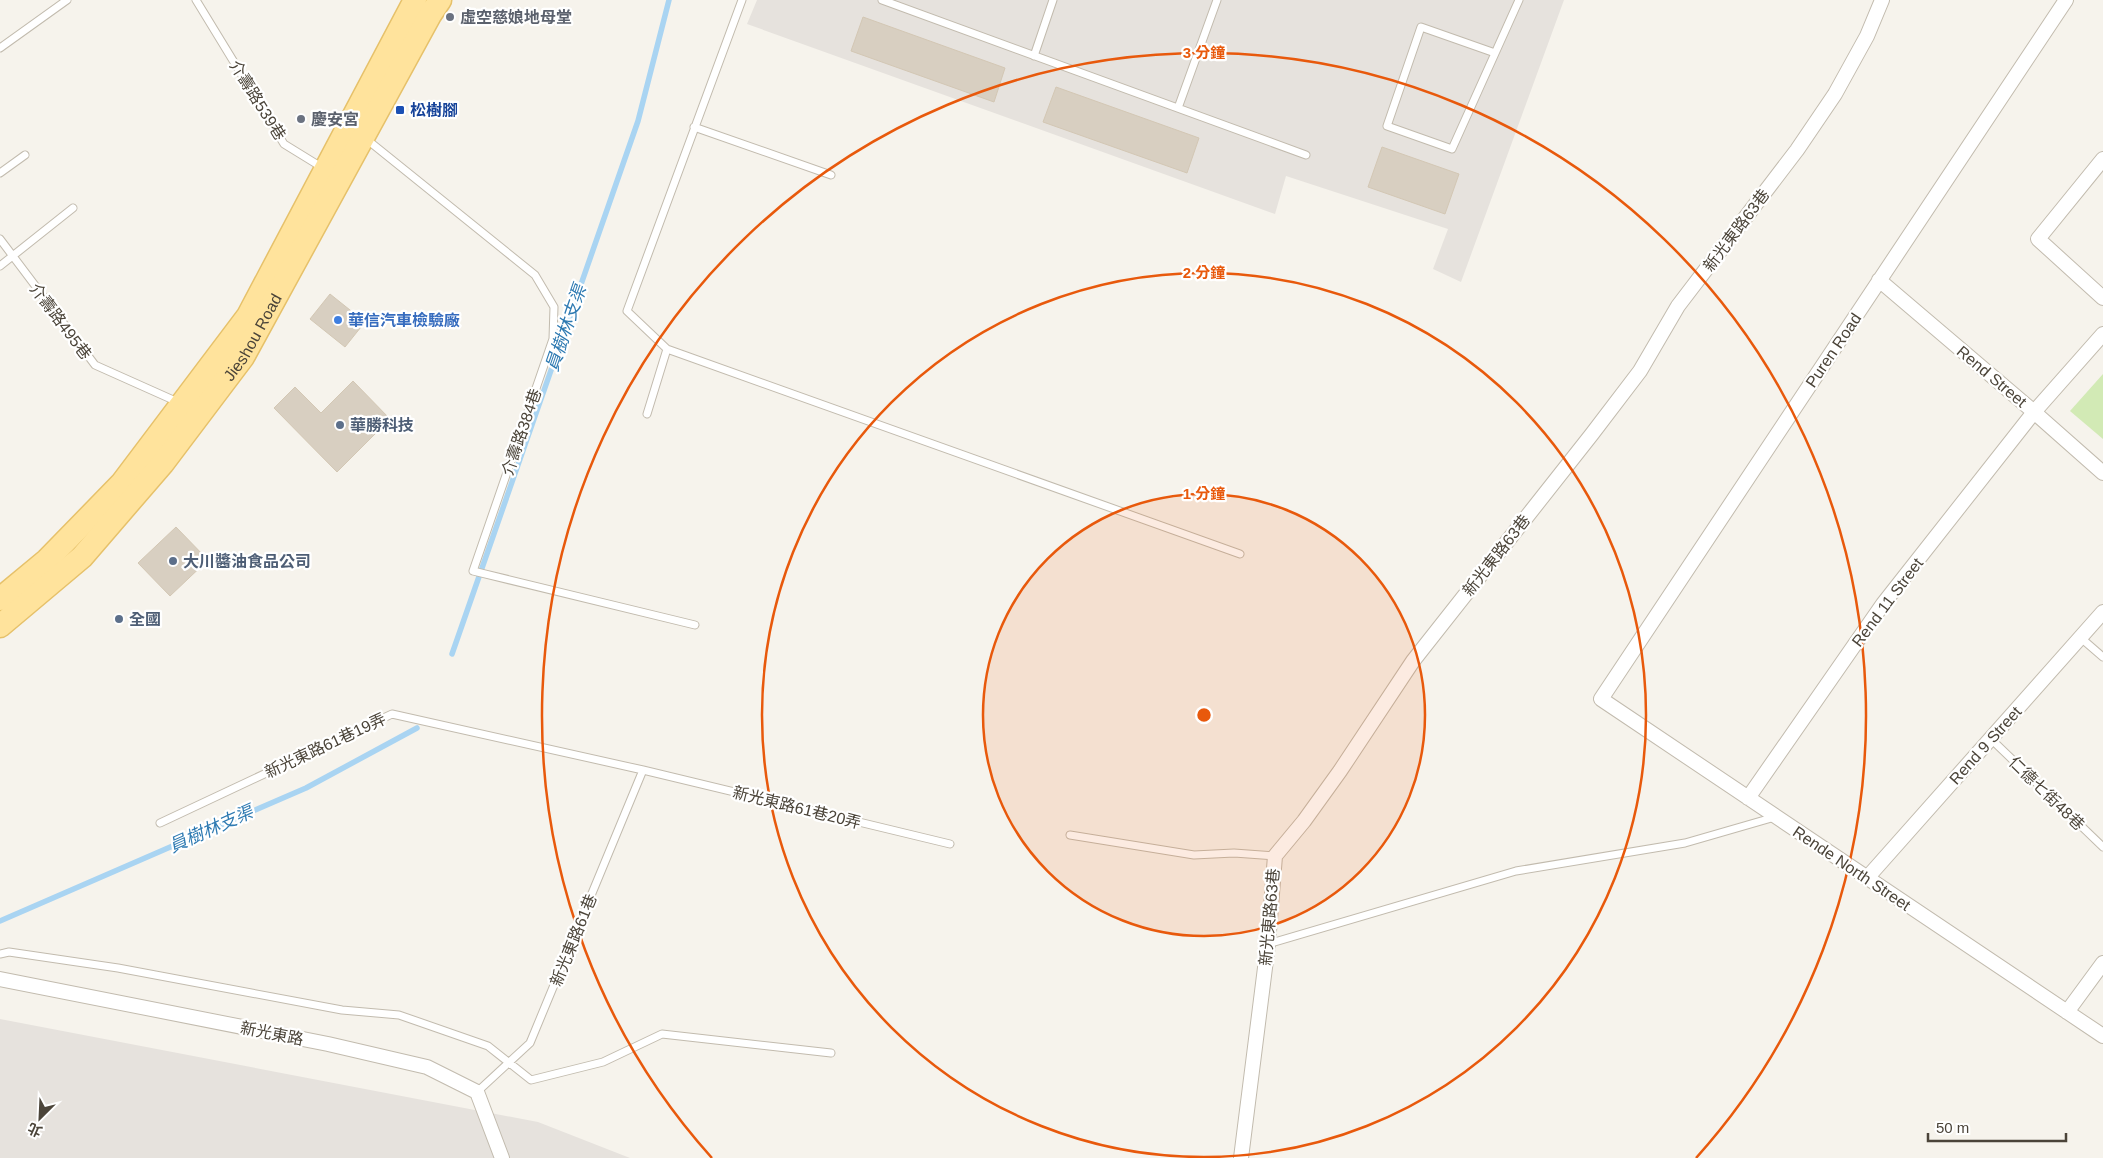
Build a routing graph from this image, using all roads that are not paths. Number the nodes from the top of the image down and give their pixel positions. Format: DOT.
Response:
graph roads {
  1 [pos="67,0"];
  2 [pos="196,0"];
  3 [pos="415,0"];
  4 [pos="440,0"];
  5 [pos="742,0"];
  6 [pos="882,0"];
  7 [pos="1053,0"];
  8 [pos="1217,0"];
  9 [pos="1519,0"];
  10 [pos="1882,0"];
  11 [pos="2066,0"];
  12 [pos="0,48"];
  13 [pos="1495,53"];
  14 [pos="1034,56"];
  15 [pos="1178,108"];
  16 [pos="694,127"];
  17 [pos="355,132"];
  18 [pos="26,154"];
  19 [pos="1306,155"];
  20 [pos="2103,160"];
  21 [pos="0,173"];
  22 [pos="334,173"];
  23 [pos="831,174"];
  24 [pos="74,208"];
  25 [pos="0,239"];
  26 [pos="13,256"];
  27 [pos="0,266"];
  28 [pos="1879,280"];
  29 [pos="2103,298"];
  30 [pos="2103,334"];
  31 [pos="667,349"];
  32 [pos="191,409"];
  33 [pos="2034,412"];
  34 [pos="647,414"];
  35 [pos="2103,473"];
  36 [pos="1240,554"];
  37 [pos="0,599"];
  38 [pos="2103,612"];
  39 [pos="695,625"];
  40 [pos="0,626"];
  41 [pos="2081,638"];
  42 [pos="2103,657"];
  43 [pos="1601,699"];
  44 [pos="1991,738"];
  45 [pos="643,770"];
  46 [pos="1748,798"];
  47 [pos="1776,817"];
  48 [pos="160,823"];
  49 [pos="1070,835"];
  50 [pos="950,844"];
  51 [pos="2103,847"];
  52 [pos="1275,856"];
  53 [pos="1867,878"];
  54 [pos="1268,944"];
  55 [pos="0,954"];
  56 [pos="2103,964"];
  57 [pos="0,978"];
  58 [pos="2067,1012"];
  59 [pos="2103,1036"];
  60 [pos="831,1054"];
  61 [pos="511,1063"];
  62 [pos="477,1092"];
  63 [pos="501,1154"];
  64 [pos="1241,1158"];
  1 -- 12 [label="lane"];
  2 -- 22 [label="lane, 介壽路539巷"];
  3 -- 17 [label="main road, Jieshou Road"];
  4 -- 17 [label="main road, Jieshou Road"];
  5 -- 16 [label="lane"];
  6 -- 14 [label="lane"];
  7 -- 14 [label="lane"];
  8 -- 15 [label="lane"];
  9 -- 13 [label="lane"];
  10 -- 52 [label="street, 新光東路63巷"];
  11 -- 28 [label="street, Puren Road"];
  13 -- 13 [label="lane"];
  14 -- 15 [label="lane"];
  15 -- 19 [label="lane"];
  16 -- 23 [label="lane"];
  16 -- 31 [label="lane"];
  17 -- 22 [label="main road, Jieshou Road"];
  17 -- 39 [label="lane, 介壽路384巷"];
  18 -- 21 [label="lane"];
  20 -- 29 [label="street"];
  22 -- 32 [label="main road, Jieshou Road"];
  24 -- 26 [label="lane"];
  25 -- 26 [label="lane, 介壽路495巷"];
  26 -- 27 [label="lane"];
  26 -- 32 [label="lane, 介壽路495巷"];
  28 -- 33 [label="street, Rend Street"];
  28 -- 43 [label="street, Puren Road"];
  30 -- 33 [label="street, Rend 11 Street"];
  31 -- 34 [label="lane"];
  31 -- 36 [label="lane"];
  32 -- 37 [label="main road, Jieshou Road"];
  32 -- 40 [label="main road, Jieshou Road"];
  33 -- 35 [label="street, Rend Street"];
  33 -- 46 [label="street, Rend 11 Street"];
  38 -- 41 [label="street, Rend 9 Street"];
  41 -- 42 [label="lane"];
  41 -- 44 [label="street, Rend 9 Street"];
  43 -- 46 [label="street, Rende North Street"];
  44 -- 51 [label="lane, 仁德七街48巷"];
  44 -- 53 [label="street, Rend 9 Street"];
  45 -- 48 [label="lane, 新光東路61巷19弄"];
  45 -- 50 [label="lane, 新光東路61巷20弄"];
  45 -- 61 [label="lane, 新光東路61巷"];
  46 -- 47 [label="street, Rende North Street"];
  47 -- 53 [label="street, Rende North Street"];
  47 -- 54 [label="lane"];
  49 -- 52 [label="lane"];
  52 -- 54 [label="street, 新光東路63巷"];
  53 -- 58 [label="street, Rende North Street"];
  54 -- 64 [label="street, 新光東路63巷"];
  55 -- 61 [label="lane"];
  56 -- 58 [label="street"];
  57 -- 62 [label="street, 新光東路"];
  58 -- 59 [label="street, Rende North Street"];
  60 -- 61 [label="lane"];
  61 -- 62 [label="lane, 新光東路61巷"];
  62 -- 63 [label="street"];
}
